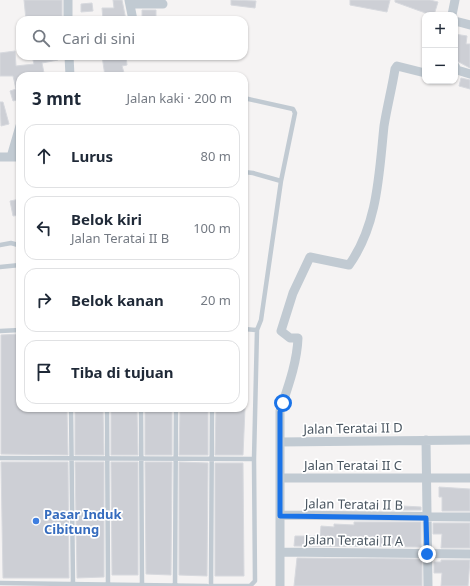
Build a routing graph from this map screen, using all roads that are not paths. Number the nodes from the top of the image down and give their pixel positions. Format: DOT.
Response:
graph roads {
  1 [pos="68,0"];
  2 [pos="455,0"];
  3 [pos="130,2"];
  4 [pos="163,4"];
  5 [pos="453,12"];
  6 [pos="68,16"];
  7 [pos="132,16"];
  8 [pos="458,22"];
  9 [pos="470,25"];
  10 [pos="69,60"];
  11 [pos="458,70"];
  12 [pos="70,72"];
  13 [pos="422,72"];
  14 [pos="470,74"];
  15 [pos="248,99"];
  16 [pos="0,157"];
  17 [pos="16,157"];
  18 [pos="248,172"];
  19 [pos="281,181"];
  20 [pos="16,244"];
  21 [pos="0,245"];
  22 [pos="16,265"];
  23 [pos="0,267"];
  24 [pos="248,329"];
  25 [pos="16,330"];
  26 [pos="257,330"];
  27 [pos="0,331"];
  28 [pos="71,412"];
  29 [pos="107,412"];
  30 [pos="141,412"];
  31 [pos="176,412"];
  32 [pos="212,412"];
  33 [pos="426,440"];
  34 [pos="470,440"];
  35 [pos="280,442"];
  36 [pos="0,458"];
  37 [pos="71,458"];
  38 [pos="108,458"];
  39 [pos="142,458"];
  40 [pos="176,458"];
  41 [pos="212,459"];
  42 [pos="254,459"];
  43 [pos="280,478"];
  44 [pos="426,478"];
  45 [pos="470,478"];
  46 [pos="280,516"];
  47 [pos="470,517"];
  48 [pos="426,518"];
  49 [pos="280,552"];
  50 [pos="427,554"];
  51 [pos="470,554"];
  52 [pos="0,583"];
  53 [pos="73,585"];
  54 [pos="108,585"];
  55 [pos="142,586"];
  56 [pos="175,586"];
  57 [pos="207,586"];
  58 [pos="212,586"];
  59 [pos="280,586"];
  60 [pos="428,586"];
  1 -- 6 [label="street"];
  2 -- 5 [label="street"];
  3 -- 4 [label="street"];
  3 -- 7 [label="street"];
  8 -- 9 [label="street"];
  10 -- 12 [label="street"];
  11 -- 14 [label="street"];
  13 -- 35 [label="street"];
  15 -- 19 [label="lane"];
  16 -- 17 [label="street"];
  18 -- 19 [label="lane"];
  19 -- 26 [label="lane"];
  20 -- 21 [label="lane"];
  22 -- 23 [label="lane"];
  24 -- 26 [label="lane"];
  25 -- 27 [label="lane"];
  26 -- 42 [label="lane"];
  28 -- 37 [label="lane"];
  29 -- 38 [label="lane"];
  30 -- 39 [label="lane"];
  31 -- 40 [label="lane"];
  32 -- 41 [label="lane"];
  33 -- 34 [label="street, Jalan Teratai II D"];
  33 -- 35 [label="street, Jalan Teratai II D"];
  33 -- 44 [label="street"];
  35 -- 43 [label="street"];
  36 -- 37 [label="lane"];
  37 -- 38 [label="lane"];
  37 -- 53 [label="lane"];
  38 -- 39 [label="lane"];
  38 -- 54 [label="lane"];
  39 -- 40 [label="lane"];
  39 -- 55 [label="lane"];
  40 -- 41 [label="lane"];
  40 -- 56 [label="lane"];
  41 -- 42 [label="lane"];
  41 -- 58 [label="lane"];
  42 -- 58 [label="lane"];
  43 -- 44 [label="street, Jalan Teratai II C"];
  43 -- 46 [label="street"];
  44 -- 45 [label="street, Jalan Teratai II C"];
  44 -- 48 [label="street"];
  46 -- 48 [label="street, Jalan Teratai II B"];
  46 -- 49 [label="street"];
  47 -- 48 [label="street, Jalan Teratai II B"];
  48 -- 50 [label="street"];
  49 -- 50 [label="street, Jalan Teratai II A"];
  49 -- 59 [label="street"];
  50 -- 51 [label="street, Jalan Teratai II A"];
  50 -- 60 [label="street"];
  52 -- 53 [label="lane"];
  53 -- 54 [label="lane"];
  54 -- 55 [label="lane"];
  55 -- 56 [label="lane"];
  56 -- 57 [label="lane"];
}
